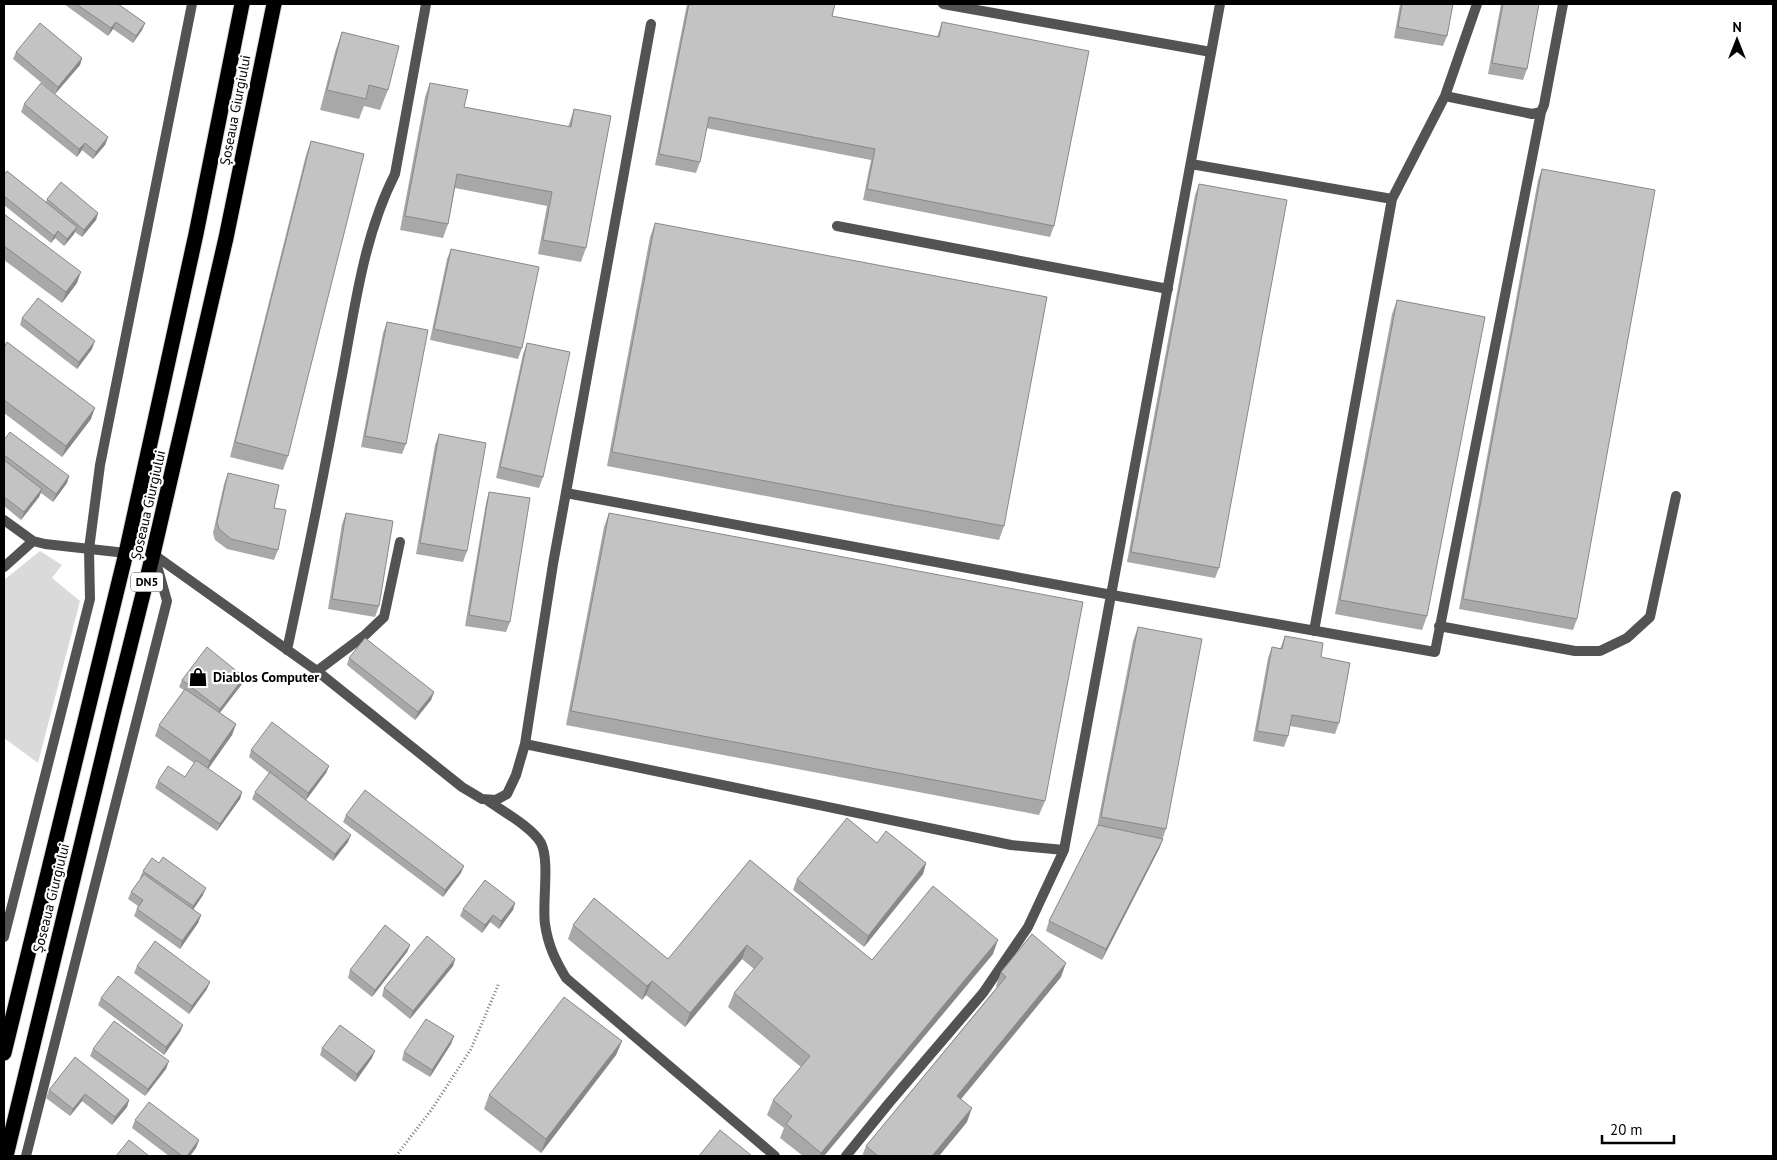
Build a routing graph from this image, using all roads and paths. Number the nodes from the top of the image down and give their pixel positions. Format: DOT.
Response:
graph roads {
  1 [pos="192,4"];
  2 [pos="242,4"];
  3 [pos="274,4"];
  4 [pos="426,4"];
  5 [pos="942,4"];
  6 [pos="1220,4"];
  7 [pos="1477,4"];
  8 [pos="1563,4"];
  9 [pos="651,24"];
  10 [pos="1211,52"];
  11 [pos="1445,96"];
  12 [pos="1541,112"];
  13 [pos="1191,164"];
  14 [pos="1392,199"];
  15 [pos="837,226"];
  16 [pos="1168,289"];
  17 [pos="566,493"];
  18 [pos="1676,496"];
  19 [pos="4,520"];
  20 [pos="33,541"];
  21 [pos="400,542"];
  22 [pos="89,549"];
  23 [pos="126,553"];
  24 [pos="154,554"];
  25 [pos="4,567"];
  26 [pos="1112,595"];
  27 [pos="1440,626"];
  28 [pos="1314,631"];
  29 [pos="287,650"];
  30 [pos="317,671"];
  31 [pos="525,744"];
  32 [pos="486,799"];
  33 [pos="1064,850"];
  34 [pos="4,937"];
  35 [pos="499,983"];
  36 [pos="4,1053"];
  37 [pos="6,1156"];
  38 [pos="26,1156"];
  39 [pos="396,1156"];
  40 [pos="775,1156"];
  41 [pos="846,1156"];
  1 -- 22 [label="street"];
  2 -- 23 [label="highway, Șoseaua Giurgiului / DN5"];
  3 -- 24 [label="highway, Șoseaua Giurgiului / DN5"];
  4 -- 29 [label="street"];
  5 -- 10 [label="street"];
  6 -- 10 [label="street"];
  7 -- 11 [label="street"];
  8 -- 12 [label="street"];
  9 -- 17 [label="street"];
  10 -- 13 [label="street"];
  11 -- 12 [label="street"];
  11 -- 14 [label="street"];
  12 -- 27 [label="street"];
  13 -- 14 [label="street"];
  13 -- 16 [label="street"];
  14 -- 28 [label="street"];
  15 -- 16 [label="street"];
  16 -- 26 [label="street"];
  17 -- 26 [label="street"];
  17 -- 31 [label="street"];
  18 -- 27 [label="street"];
  19 -- 20 [label="street"];
  20 -- 22 [label="street"];
  20 -- 25 [label="street"];
  21 -- 30 [label="street"];
  22 -- 23 [label="street"];
  22 -- 34 [label="street"];
  23 -- 36 [label="highway, Șoseaua Giurgiului / DN5"];
  24 -- 29 [label="street"];
  24 -- 37 [label="highway, Șoseaua Giurgiului / DN5"];
  24 -- 38 [label="street"];
  26 -- 28 [label="street"];
  26 -- 33 [label="street"];
  27 -- 28 [label="street"];
  29 -- 30 [label="street"];
  30 -- 32 [label="street"];
  31 -- 32 [label="street"];
  31 -- 33 [label="street"];
  32 -- 40 [label="street"];
  33 -- 41 [label="street"];
  35 -- 39 [label="path"];
}
